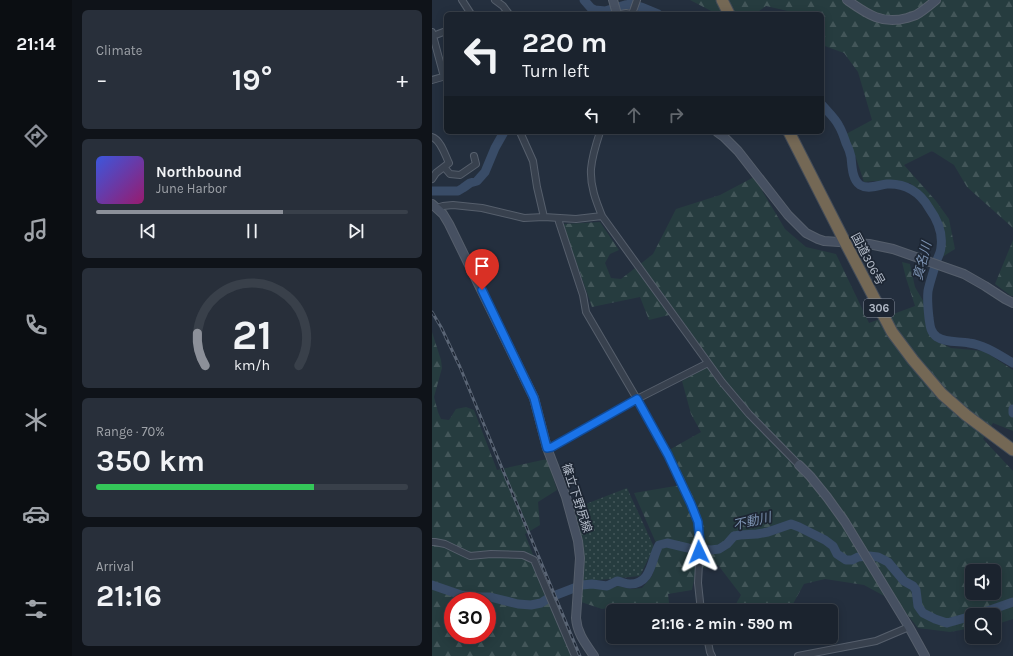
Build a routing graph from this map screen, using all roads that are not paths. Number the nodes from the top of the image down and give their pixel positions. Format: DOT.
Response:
graph roads {
  1 [pos="462,0"];
  2 [pos="495,0"];
  3 [pos="613,0"];
  4 [pos="722,0"];
  5 [pos="847,0"];
  6 [pos="936,0"];
  7 [pos="636,1"];
  8 [pos="470,12"];
  9 [pos="508,12"];
  10 [pos="616,12"];
  11 [pos="632,12"];
  12 [pos="728,12"];
  13 [pos="444,31"];
  14 [pos="433,34"];
  15 [pos="444,73"];
  16 [pos="444,76"];
  17 [pos="432,80"];
  18 [pos="521,134"];
  19 [pos="599,134"];
  20 [pos="720,134"];
  21 [pos="790,134"];
  22 [pos="432,137"];
  23 [pos="474,156"];
  24 [pos="444,167"];
  25 [pos="432,179"];
  26 [pos="434,206"];
  27 [pos="602,216"];
  28 [pos="544,217"];
  29 [pos="558,218"];
  30 [pos="844,242"];
  31 [pos="1013,303"];
  32 [pos="708,363"];
  33 [pos="637,399"];
  34 [pos="547,448"];
  35 [pos="1013,450"];
  36 [pos="799,465"];
  37 [pos="432,542"];
  38 [pos="700,604"];
  39 [pos="909,627"];
  40 [pos="708,644"];
  41 [pos="826,654"];
  42 [pos="575,656"];
  43 [pos="594,656"];
  44 [pos="712,656"];
  45 [pos="798,656"];
  46 [pos="925,656"];
  1 -- 8 [label="street"];
  2 -- 9 [label="street"];
  3 -- 10 [label="street"];
  4 -- 12 [label="highway"];
  5 -- 6 [label="street"];
  7 -- 11 [label="street"];
  13 -- 14 [label="street"];
  14 -- 15 [label="street"];
  16 -- 17 [label="street"];
  18 -- 28 [label="street"];
  19 -- 27 [label="street"];
  20 -- 30 [label="street"];
  21 -- 30 [label="highway, 国道306号 / 306"];
  22 -- 24 [label="street"];
  23 -- 24 [label="street"];
  24 -- 25 [label="street"];
  26 -- 28 [label="street"];
  26 -- 34 [label="street, 篠立下野尻線"];
  27 -- 29 [label="street"];
  27 -- 32 [label="street"];
  28 -- 29 [label="street"];
  29 -- 33 [label="street"];
  30 -- 31 [label="street"];
  30 -- 35 [label="highway, 国道306号 / 306"];
  32 -- 33 [label="street"];
  32 -- 36 [label="street"];
  33 -- 34 [label="street"];
  33 -- 38 [label="street"];
  34 -- 43 [label="street, 篠立下野尻線"];
  36 -- 39 [label="street"];
  37 -- 42 [label="street"];
  39 -- 41 [label="street"];
  39 -- 46 [label="street"];
  40 -- 44 [label="street"];
  41 -- 45 [label="street"];
}
